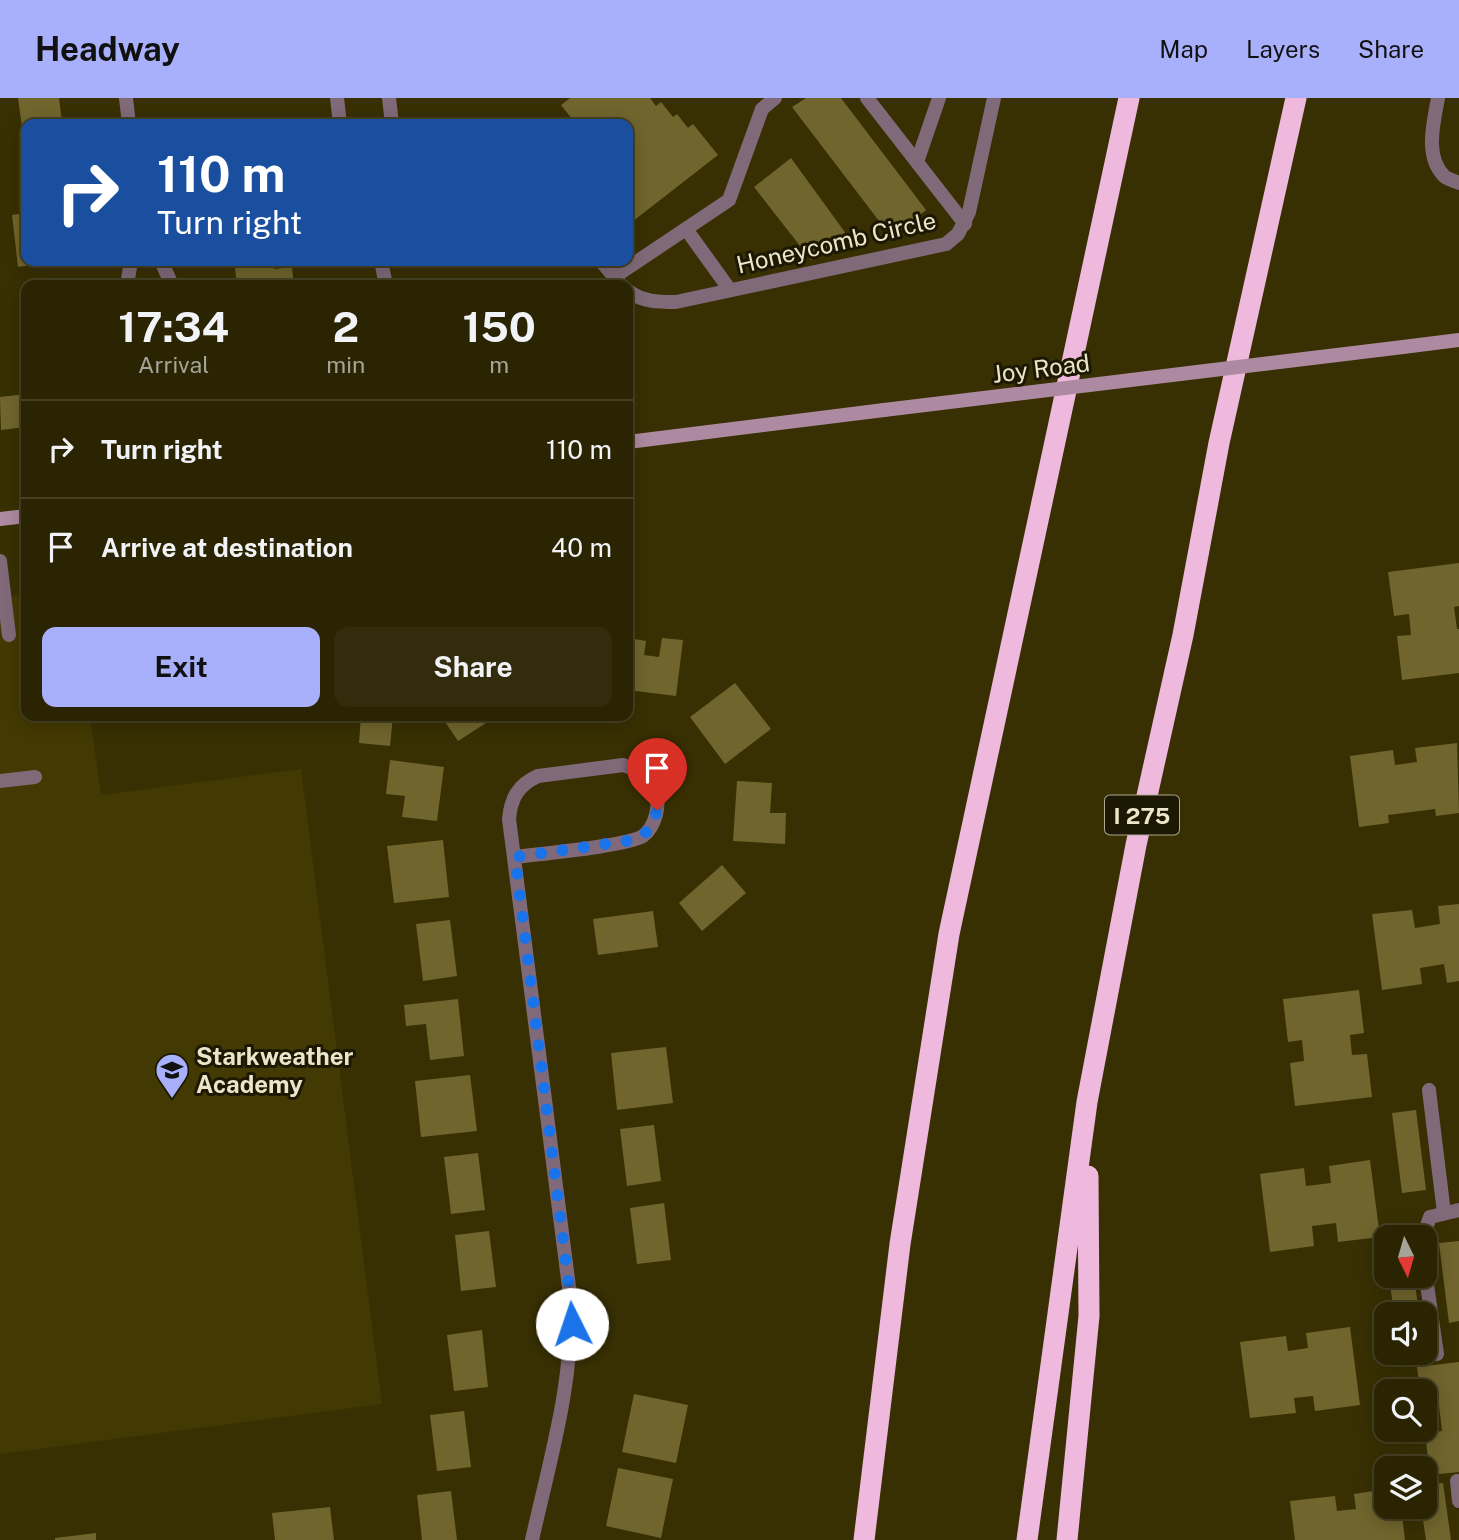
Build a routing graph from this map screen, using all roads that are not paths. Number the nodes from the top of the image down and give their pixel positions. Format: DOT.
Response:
graph roads {
  1 [pos="126,98"];
  2 [pos="337,98"];
  3 [pos="389,98"];
  4 [pos="775,98"];
  5 [pos="867,98"];
  6 [pos="939,98"];
  7 [pos="994,98"];
  8 [pos="1129,98"];
  9 [pos="1296,98"];
  10 [pos="1438,98"];
  11 [pos="128,119"];
  12 [pos="339,119"];
  13 [pos="391,119"];
  14 [pos="917,162"];
  15 [pos="1459,183"];
  16 [pos="965,224"];
  17 [pos="686,229"];
  18 [pos="605,266"];
  19 [pos="616,280"];
  20 [pos="618,280"];
  21 [pos="730,290"];
  22 [pos="633,295"];
  23 [pos="1459,340"];
  24 [pos="633,441"];
  25 [pos="21,517"];
  26 [pos="0,519"];
  27 [pos="0,561"];
  28 [pos="10,635"];
  29 [pos="35,777"];
  30 [pos="0,781"];
  31 [pos="515,857"];
  32 [pos="1429,1090"];
  33 [pos="1087,1102"];
  34 [pos="1459,1210"];
  35 [pos="1444,1213"];
  36 [pos="1426,1225"];
  37 [pos="1457,1481"];
  38 [pos="1459,1501"];
  39 [pos="532,1540"];
  40 [pos="864,1540"];
  41 [pos="1027,1540"];
  42 [pos="1066,1540"];
  1 -- 11 [label="street"];
  2 -- 12 [label="street"];
  3 -- 13 [label="street"];
  4 -- 17 [label="street"];
  5 -- 14 [label="street"];
  6 -- 14 [label="street"];
  7 -- 16 [label="street, Honeycomb Circle"];
  8 -- 40 [label="highway"];
  9 -- 33 [label="highway, I 275"];
  10 -- 15 [label="street"];
  14 -- 16 [label="street"];
  16 -- 21 [label="street, Honeycomb Circle"];
  17 -- 20 [label="street"];
  17 -- 21 [label="street"];
  18 -- 19 [label="street"];
  21 -- 22 [label="street, Honeycomb Circle"];
  23 -- 24 [label="street, Joy Road, bridge"];
  25 -- 26 [label="street"];
  27 -- 28 [label="street"];
  29 -- 30 [label="street"];
  31 -- 31 [label="street"];
  31 -- 39 [label="street"];
  32 -- 35 [label="street"];
  33 -- 41 [label="highway, I 275"];
  33 -- 42 [label="highway"];
  34 -- 35 [label="street"];
  35 -- 36 [label="street"];
  37 -- 38 [label="street"];
}
